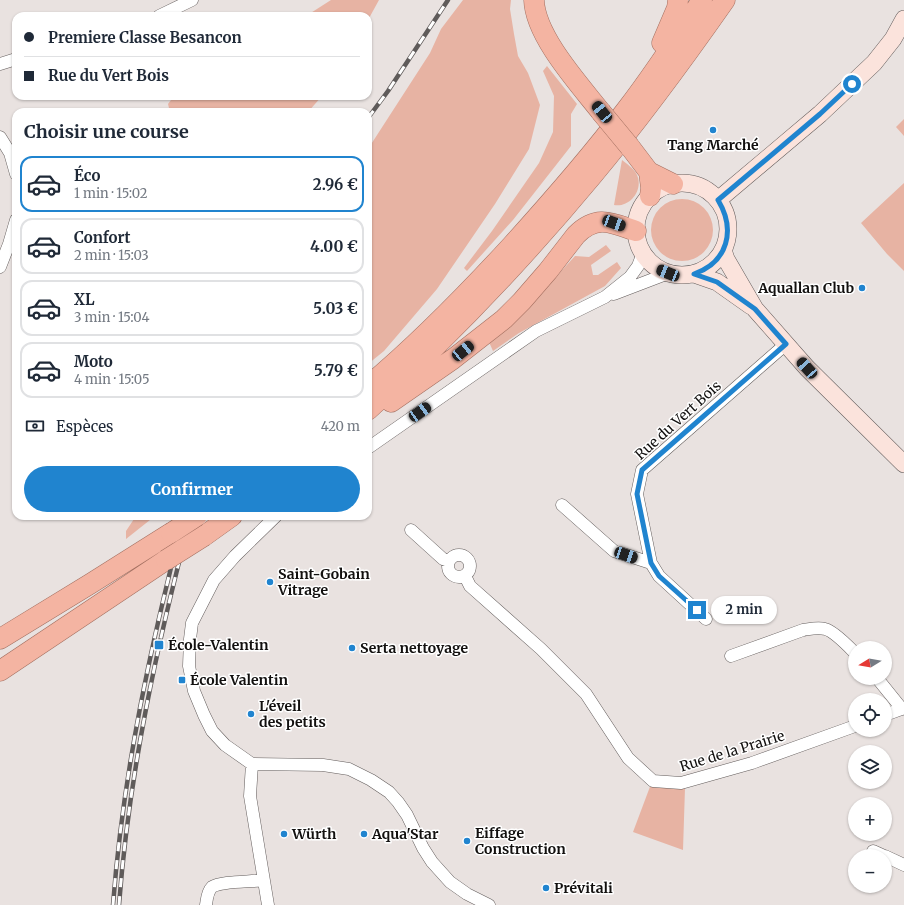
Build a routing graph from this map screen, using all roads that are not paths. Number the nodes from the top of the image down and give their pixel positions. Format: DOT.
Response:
graph roads {
  1 [pos="192,0"];
  2 [pos="534,0"];
  3 [pos="678,0"];
  4 [pos="702,0"];
  5 [pos="726,0"];
  6 [pos="167,12"];
  7 [pos="904,19"];
  8 [pos="898,41"];
  9 [pos="12,60"];
  10 [pos="0,64"];
  11 [pos="626,110"];
  12 [pos="0,137"];
  13 [pos="12,160"];
  14 [pos="649,172"];
  15 [pos="673,184"];
  16 [pos="650,196"];
  17 [pos="718,200"];
  18 [pos="636,231"];
  19 [pos="12,234"];
  20 [pos="723,250"];
  21 [pos="643,253"];
  22 [pos="0,267"];
  23 [pos="668,273"];
  24 [pos="694,274"];
  25 [pos="605,297"];
  26 [pos="755,309"];
  27 [pos="786,344"];
  28 [pos="372,382"];
  29 [pos="372,406"];
  30 [pos="372,415"];
  31 [pos="372,445"];
  32 [pos="904,464"];
  33 [pos="562,505"];
  34 [pos="191,520"];
  35 [pos="226,520"];
  36 [pos="272,520"];
  37 [pos="411,530"];
  38 [pos="449,561"];
  39 [pos="651,563"];
  40 [pos="465,576"];
  41 [pos="90,584"];
  42 [pos="706,619"];
  43 [pos="0,639"];
  44 [pos="848,646"];
  45 [pos="0,647"];
  46 [pos="24,654"];
  47 [pos="731,656"];
  48 [pos="0,671"];
  49 [pos="0,676"];
  50 [pos="883,685"];
  51 [pos="903,708"];
  52 [pos="892,712"];
  53 [pos="848,729"];
  54 [pos="252,764"];
  55 [pos="892,859"];
  56 [pos="904,865"];
  57 [pos="263,880"];
  58 [pos="206,905"];
  59 [pos="268,905"];
  60 [pos="489,905"];
  1 -- 6 [label="street"];
  2 -- 14 [label="highway, bridge"];
  3 -- 11 [label="highway"];
  4 -- 11 [label="highway"];
  5 -- 29 [label="highway"];
  7 -- 8 [label="main road"];
  8 -- 17 [label="main road"];
  9 -- 10 [label="street"];
  11 -- 28 [label="highway"];
  12 -- 13 [label="street"];
  14 -- 15 [label="highway"];
  14 -- 16 [label="highway"];
  15 -- 16 [label="main road"];
  15 -- 17 [label="main road"];
  16 -- 18 [label="main road"];
  17 -- 20 [label="main road"];
  18 -- 21 [label="main road"];
  18 -- 30 [label="highway"];
  19 -- 22 [label="street"];
  20 -- 24 [label="main road"];
  20 -- 26 [label="main road"];
  21 -- 23 [label="main road"];
  21 -- 25 [label="street"];
  23 -- 24 [label="main road"];
  23 -- 25 [label="street"];
  24 -- 26 [label="main road"];
  25 -- 31 [label="street"];
  26 -- 27 [label="main road"];
  27 -- 32 [label="main road"];
  27 -- 39 [label="street, Rue du Vert Bois"];
  33 -- 39 [label="street"];
  34 -- 41 [label="highway, bridge"];
  35 -- 46 [label="highway, bridge"];
  36 -- 54 [label="street"];
  37 -- 38 [label="street"];
  38 -- 40 [label="street"];
  38 -- 40 [label="street"];
  39 -- 42 [label="street, Rue du Vert Bois"];
  40 -- 53 [label="street, Rue de la Prairie"];
  41 -- 43 [label="highway"];
  41 -- 45 [label="highway"];
  44 -- 47 [label="street"];
  46 -- 48 [label="highway"];
  46 -- 49 [label="highway"];
  50 -- 51 [label="street"];
  51 -- 52 [label="street"];
  54 -- 57 [label="street"];
  54 -- 60 [label="street"];
  55 -- 56 [label="street"];
  57 -- 58 [label="street"];
  57 -- 59 [label="street"];
}
